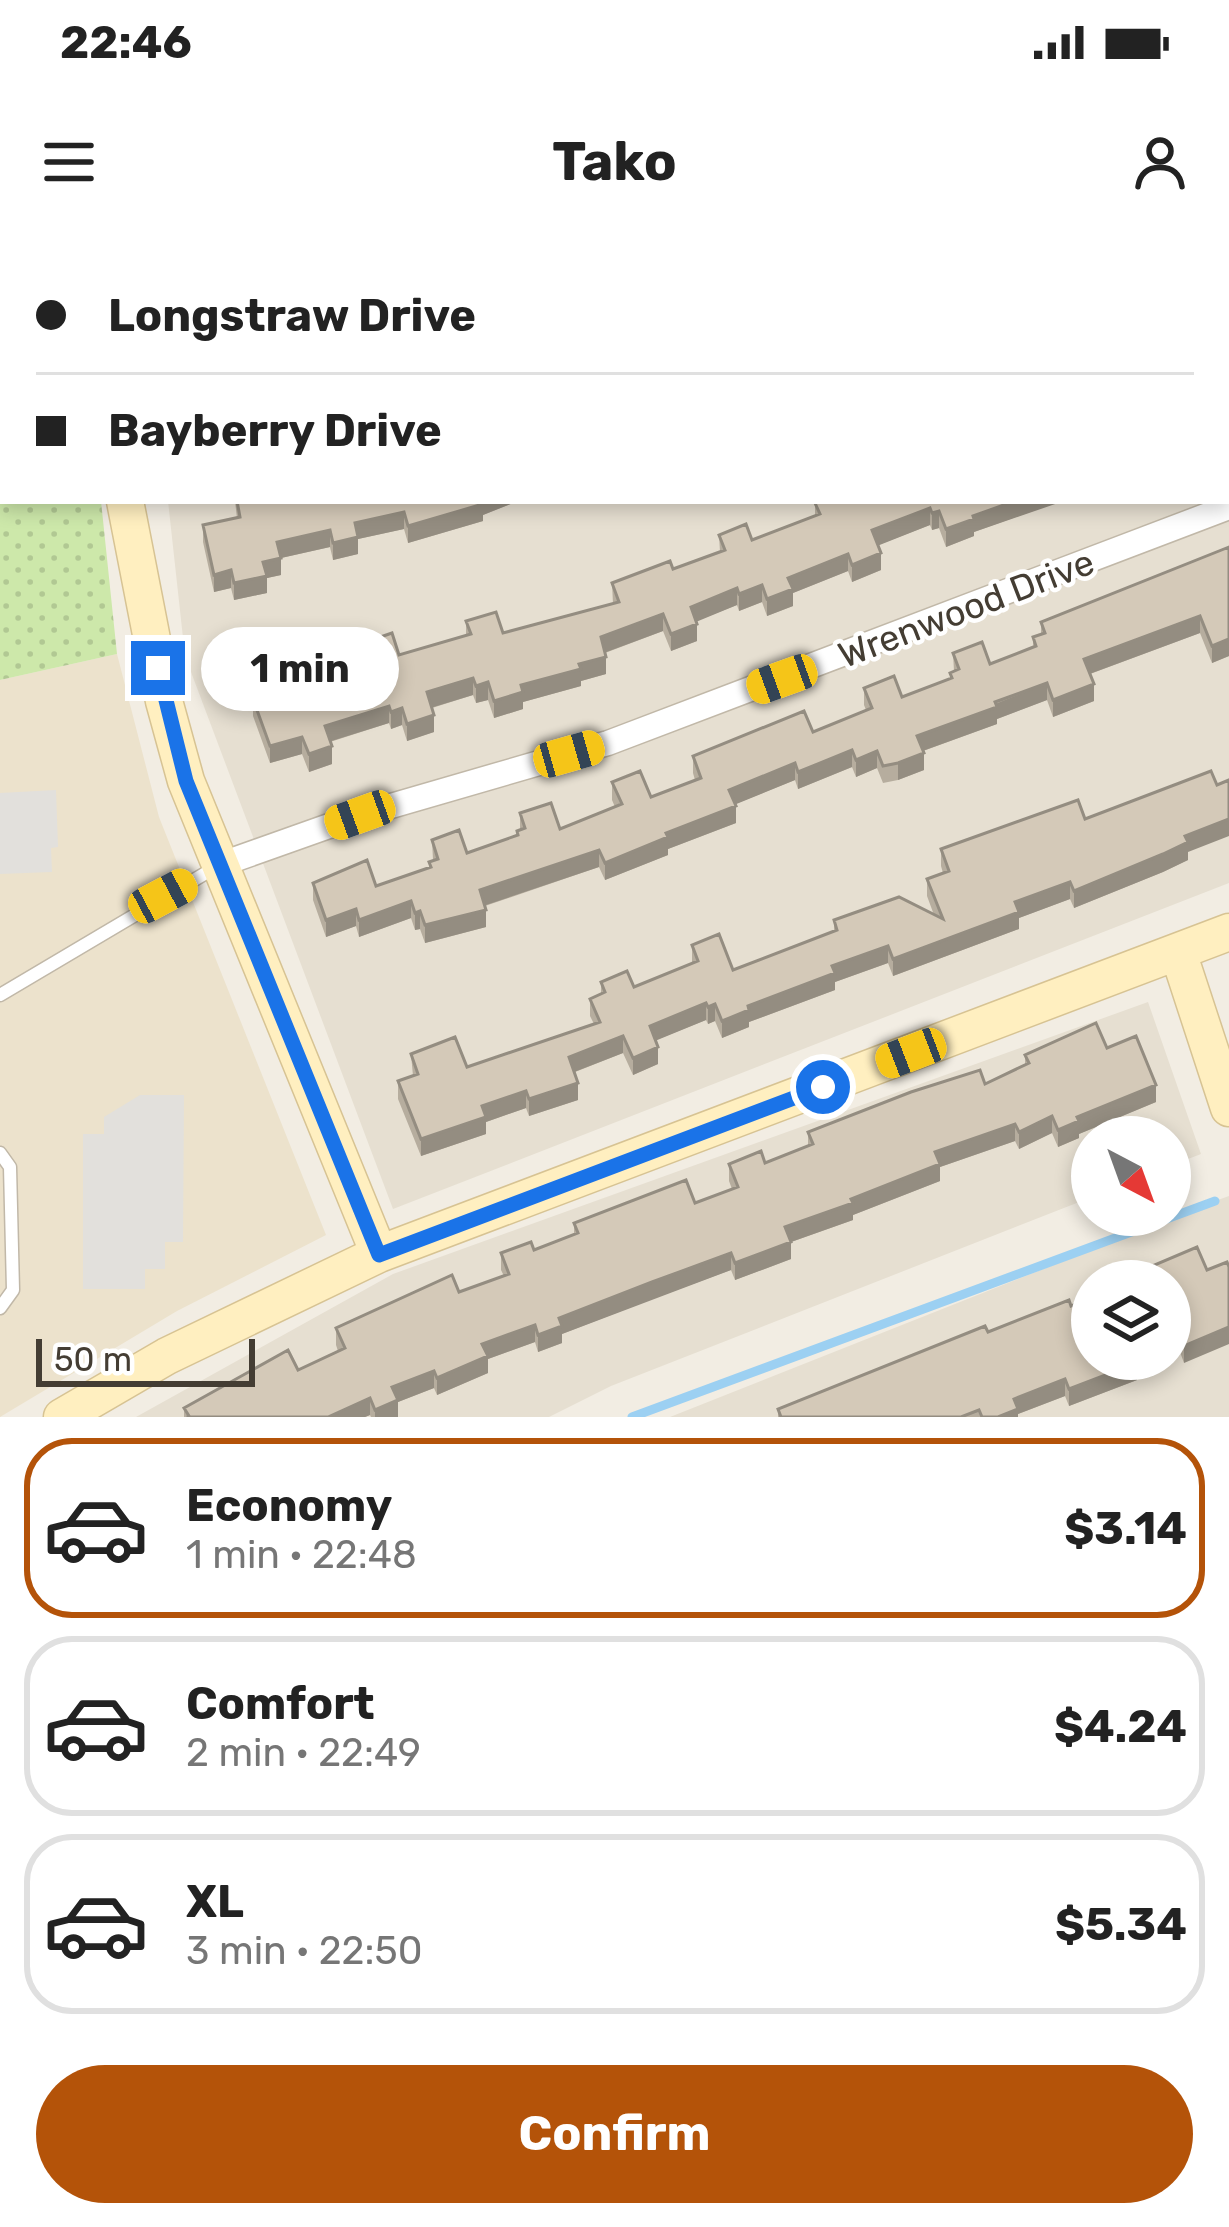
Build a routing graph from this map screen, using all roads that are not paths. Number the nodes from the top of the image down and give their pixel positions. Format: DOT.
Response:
graph roads {
  1 [pos="126,504"];
  2 [pos="1229,507"];
  3 [pos="222,864"];
  4 [pos="1229,932"];
  5 [pos="1178,952"];
  6 [pos="0,995"];
  7 [pos="1229,1108"];
  8 [pos="0,1153"];
  9 [pos="379,1255"];
  10 [pos="0,1308"];
  11 [pos="62,1417"];
  1 -- 3 [label="street"];
  2 -- 3 [label="street, Wrenwood Drive"];
  3 -- 6 [label="lane"];
  3 -- 9 [label="street"];
  4 -- 5 [label="street"];
  5 -- 7 [label="street"];
  5 -- 9 [label="street"];
  8 -- 10 [label="lane"];
  9 -- 11 [label="street"];
}
